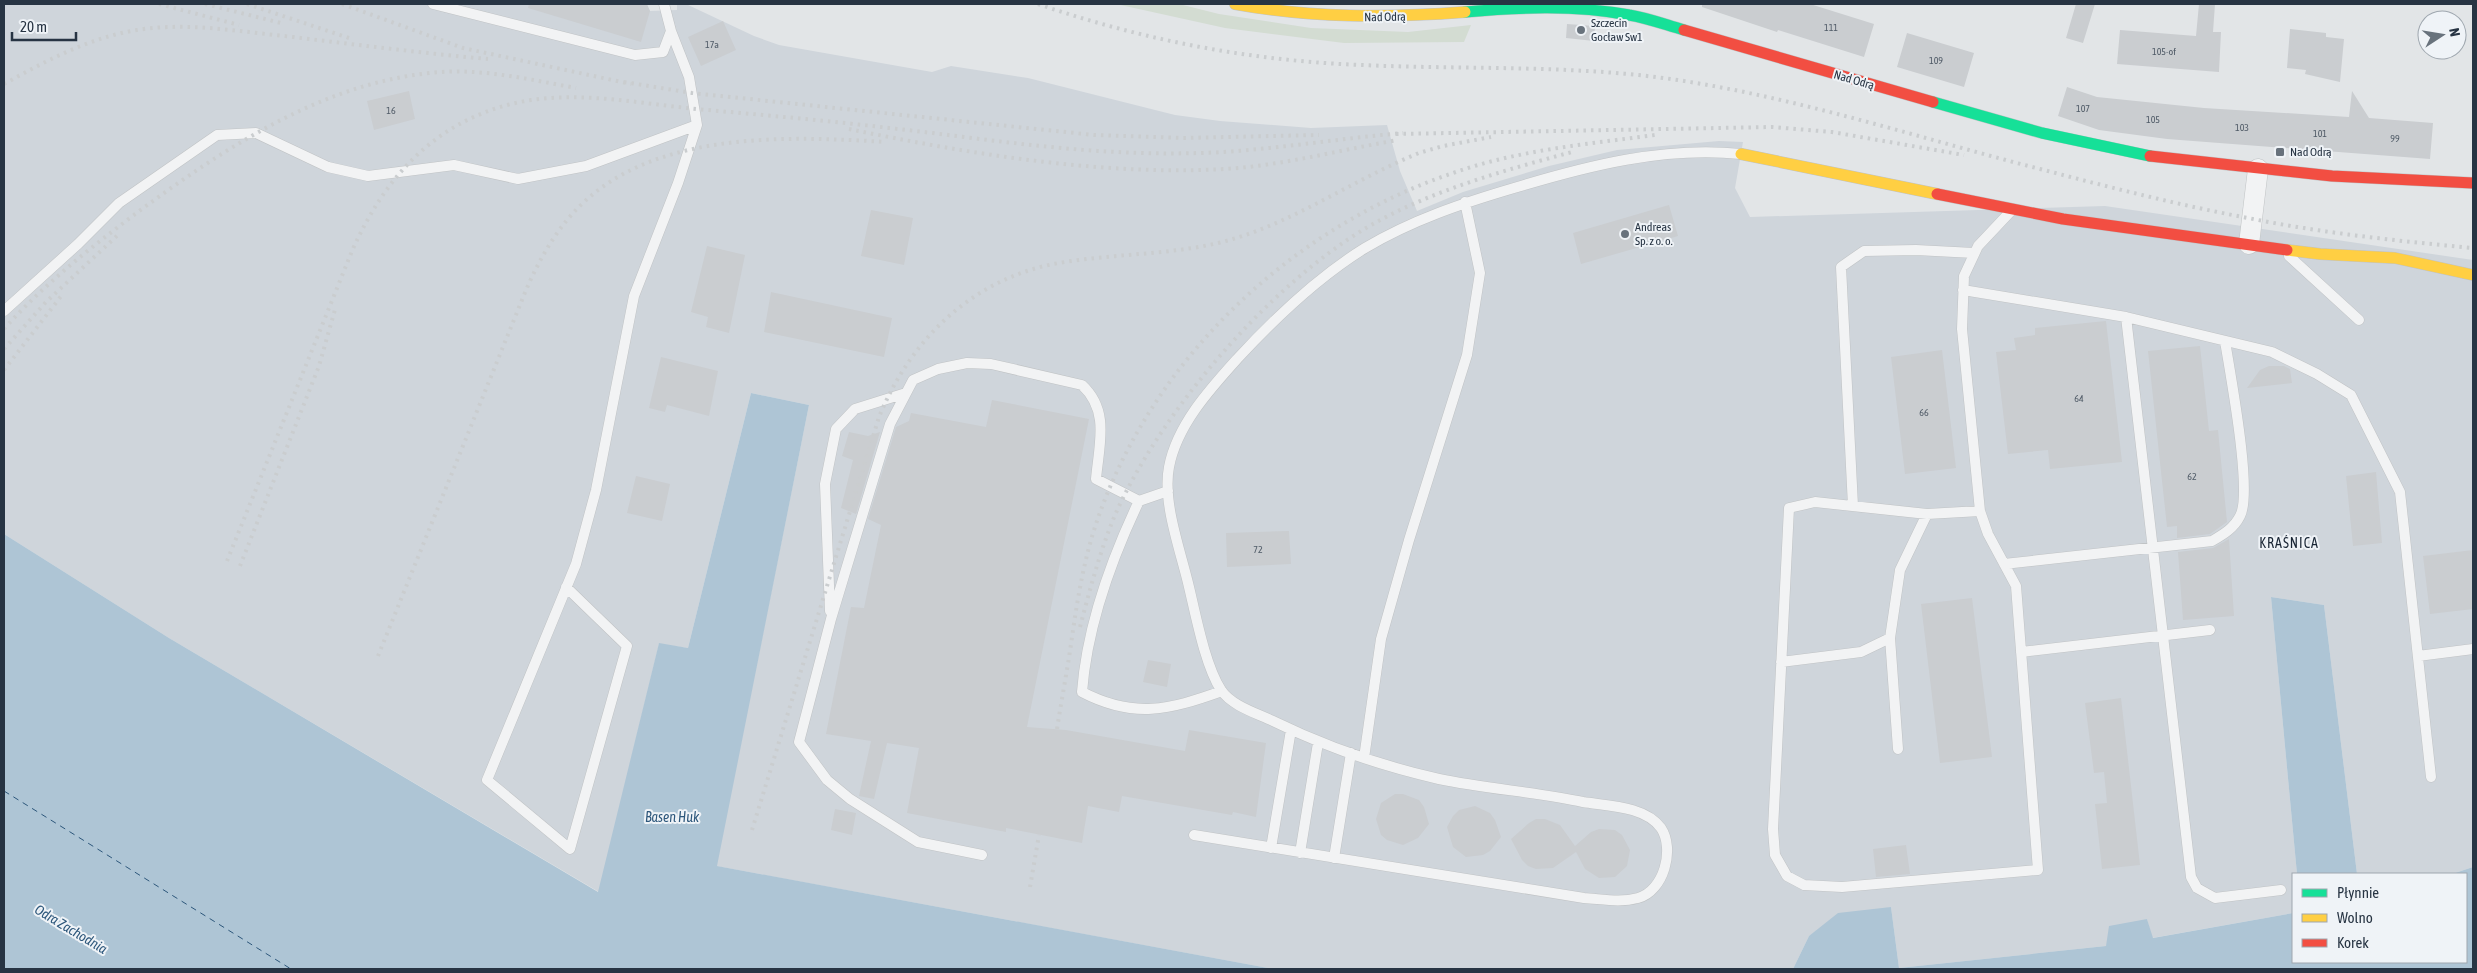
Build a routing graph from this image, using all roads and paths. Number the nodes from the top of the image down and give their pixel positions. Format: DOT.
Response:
graph roads {
  1 [pos="433,4"];
  2 [pos="664,4"];
  3 [pos="1235,4"];
  4 [pos="1271,7"];
  5 [pos="671,31"];
  6 [pos="697,125"];
  7 [pos="1741,154"];
  8 [pos="2258,169"];
  9 [pos="2473,183"];
  10 [pos="1465,202"];
  11 [pos="2013,208"];
  12 [pos="2249,244"];
  13 [pos="2281,248"];
  14 [pos="1974,253"];
  15 [pos="2473,275"];
  16 [pos="1963,290"];
  17 [pos="4,311"];
  18 [pos="2126,318"];
  19 [pos="2359,320"];
  20 [pos="2225,341"];
  21 [pos="906,394"];
  22 [pos="1168,491"];
  23 [pos="1139,501"];
  24 [pos="1853,506"];
  25 [pos="1980,511"];
  26 [pos="1927,514"];
  27 [pos="2152,548"];
  28 [pos="2004,564"];
  29 [pos="566,587"];
  30 [pos="831,619"];
  31 [pos="2210,630"];
  32 [pos="2162,637"];
  33 [pos="1890,638"];
  34 [pos="2473,649"];
  35 [pos="2021,652"];
  36 [pos="2418,656"];
  37 [pos="1781,662"];
  38 [pos="1222,691"];
  39 [pos="1291,730"];
  40 [pos="1318,743"];
  41 [pos="1898,749"];
  42 [pos="1351,753"];
  43 [pos="1364,758"];
  44 [pos="2431,777"];
  45 [pos="1194,835"];
  46 [pos="1271,848"];
  47 [pos="1300,853"];
  48 [pos="982,855"];
  49 [pos="1334,858"];
  50 [pos="2281,890"];
  1 -- 5 [label="lane"];
  2 -- 5 [label="lane"];
  3 -- 4 [label="street, Nad Odrą"];
  4 -- 8 [label="street, Nad Odrą"];
  5 -- 6 [label="lane"];
  6 -- 17 [label="lane"];
  6 -- 29 [label="lane"];
  7 -- 10 [label="lane"];
  7 -- 11 [label="street"];
  8 -- 9 [label="street, Nad Odrą"];
  8 -- 12 [label="street"];
  10 -- 22 [label="lane"];
  10 -- 43 [label="lane"];
  11 -- 12 [label="street"];
  11 -- 14 [label="lane"];
  12 -- 13 [label="street"];
  13 -- 15 [label="street"];
  13 -- 19 [label="lane"];
  14 -- 16 [label="lane"];
  14 -- 24 [label="lane"];
  16 -- 18 [label="lane"];
  16 -- 25 [label="lane"];
  18 -- 20 [label="lane"];
  18 -- 27 [label="lane"];
  20 -- 27 [label="lane"];
  20 -- 36 [label="lane"];
  21 -- 23 [label="lane"];
  21 -- 30 [label="lane"];
  21 -- 30 [label="lane"];
  22 -- 23 [label="lane"];
  22 -- 38 [label="lane"];
  23 -- 38 [label="lane"];
  24 -- 26 [label="lane"];
  24 -- 37 [label="lane"];
  25 -- 26 [label="lane"];
  25 -- 28 [label="lane"];
  26 -- 33 [label="lane"];
  27 -- 28 [label="lane"];
  27 -- 32 [label="lane"];
  28 -- 35 [label="lane"];
  29 -- 29 [label="lane"];
  30 -- 48 [label="lane"];
  31 -- 32 [label="lane"];
  32 -- 35 [label="lane"];
  32 -- 50 [label="lane"];
  33 -- 37 [label="lane"];
  33 -- 41 [label="lane"];
  34 -- 36 [label="lane"];
  35 -- 37 [label="lane"];
  36 -- 44 [label="lane"];
  38 -- 39 [label="lane"];
  39 -- 40 [label="lane"];
  39 -- 46 [label="lane"];
  40 -- 42 [label="lane"];
  40 -- 47 [label="lane"];
  42 -- 43 [label="lane"];
  42 -- 49 [label="lane"];
  43 -- 49 [label="lane"];
  45 -- 46 [label="lane"];
  46 -- 47 [label="lane"];
  47 -- 49 [label="lane"];
}
